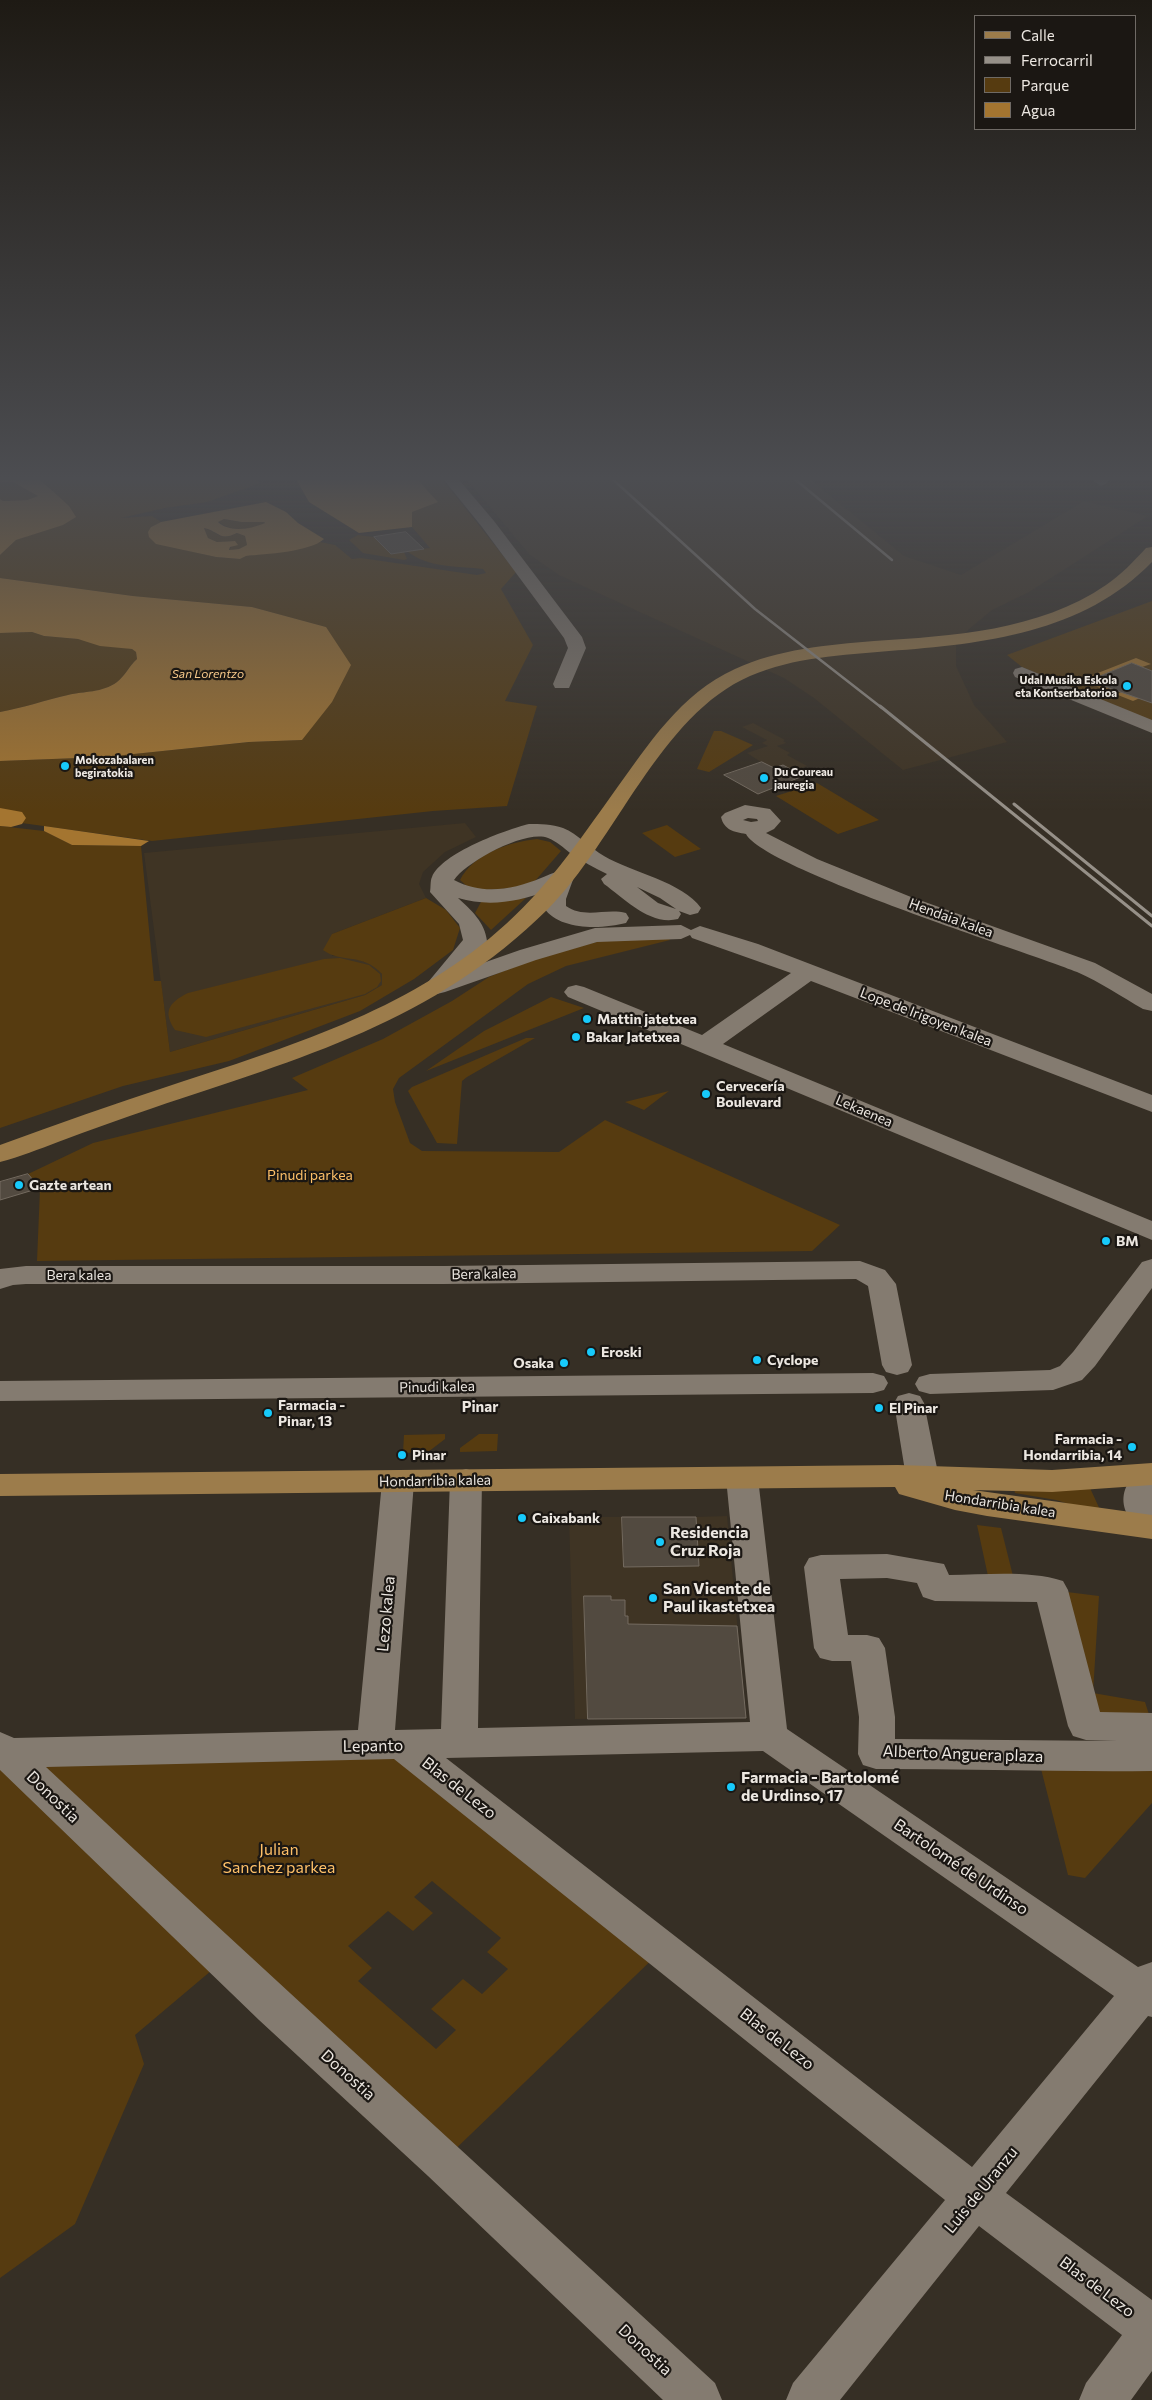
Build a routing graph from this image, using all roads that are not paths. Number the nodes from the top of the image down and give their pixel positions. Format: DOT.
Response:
graph roads {
  1 [pos="535,587"];
  2 [pos="1113,587"];
  3 [pos="1127,587"];
  4 [pos="1107,592"];
  5 [pos="1022,674"];
  6 [pos="562,684"];
  7 [pos="1152,728"];
  8 [pos="754,828"];
  9 [pos="568,869"];
  10 [pos="443,883"];
  11 [pos="687,921"];
  12 [pos="806,970"];
  13 [pos="436,988"];
  14 [pos="576,992"];
  15 [pos="1152,1004"];
  16 [pos="705,1045"];
  17 [pos="1152,1092"];
  18 [pos="1152,1104"];
  19 [pos="124,1110"];
  20 [pos="0,1154"];
  21 [pos="0,1166"];
  22 [pos="1152,1231"];
  23 [pos="1152,1268"];
  24 [pos="0,1280"];
  25 [pos="897,1365"];
  26 [pos="873,1383"];
  27 [pos="0,1391"];
  28 [pos="919,1393"];
  29 [pos="1152,1475"];
  30 [pos="871,1476"];
  31 [pos="923,1476"];
  32 [pos="742,1478"];
  33 [pos="466,1480"];
  34 [pos="398,1482"];
  35 [pos="0,1485"];
  36 [pos="1068,1516"];
  37 [pos="1152,1521"];
  38 [pos="1152,1527"];
  39 [pos="1152,1728"];
  40 [pos="770,1736"];
  41 [pos="458,1744"];
  42 [pos="390,1746"];
  43 [pos="3,1750"];
  44 [pos="1152,1756"];
  45 [pos="1149,1990"];
  46 [pos="976,2196"];
  47 [pos="1152,2328"];
  48 [pos="1152,2338"];
  49 [pos="698,2400"];
  50 [pos="810,2400"];
  51 [pos="1103,2400"];
  1 -- 6 [label="street"];
  2 -- 4 [label="main road"];
  3 -- 4 [label="main road"];
  4 -- 9 [label="main road"];
  5 -- 7 [label="street"];
  8 -- 15 [label="street, Hendaia kalea"];
  9 -- 10 [label="street"];
  9 -- 11 [label="street"];
  9 -- 13 [label="main road"];
  10 -- 11 [label="street"];
  10 -- 13 [label="street"];
  11 -- 12 [label="street, Lope de Irigoyen kalea"];
  11 -- 13 [label="street"];
  11 -- 17 [label="street, Lope de Irigoyen kalea"];
  12 -- 16 [label="street"];
  12 -- 18 [label="street, Lope de Irigoyen kalea"];
  13 -- 19 [label="main road"];
  14 -- 16 [label="street, Lekaenea"];
  16 -- 22 [label="street, Lekaenea"];
  19 -- 20 [label="main road"];
  19 -- 21 [label="main road"];
  23 -- 28 [label="street"];
  24 -- 25 [label="street, Bera kalea"];
  25 -- 26 [label="street"];
  25 -- 28 [label="street"];
  26 -- 27 [label="street, Pinudi kalea"];
  26 -- 28 [label="street"];
  28 -- 31 [label="street"];
  29 -- 31 [label="main road, Hondarribia kalea"];
  29 -- 37 [label="street, Hondarribia kalea"];
  30 -- 31 [label="main road, Hondarribia kalea"];
  30 -- 32 [label="main road, Hondarribia kalea"];
  30 -- 36 [label="main road, Hondarribia kalea"];
  31 -- 36 [label="street, Hondarribia kalea"];
  32 -- 33 [label="main road, Hondarribia kalea"];
  32 -- 40 [label="street"];
  33 -- 34 [label="main road, Hondarribia kalea"];
  33 -- 41 [label="street"];
  34 -- 35 [label="main road, Hondarribia kalea"];
  34 -- 42 [label="street, Lezo kalea"];
  36 -- 38 [label="main road"];
  39 -- 44 [label="street, Alberto Anguera plaza"];
  40 -- 41 [label="street, Lepanto"];
  40 -- 45 [label="street, Bartolomé de Urdinso"];
  41 -- 42 [label="street, Lepanto"];
  42 -- 43 [label="street, Lepanto"];
  42 -- 46 [label="street, Blas de Lezo"];
  43 -- 49 [label="street, Donostia"];
  45 -- 46 [label="street, Luis de Uranzu"];
  46 -- 47 [label="street, Blas de Lezo"];
  46 -- 50 [label="street, Luis de Uranzu"];
  48 -- 51 [label="street"];
}
